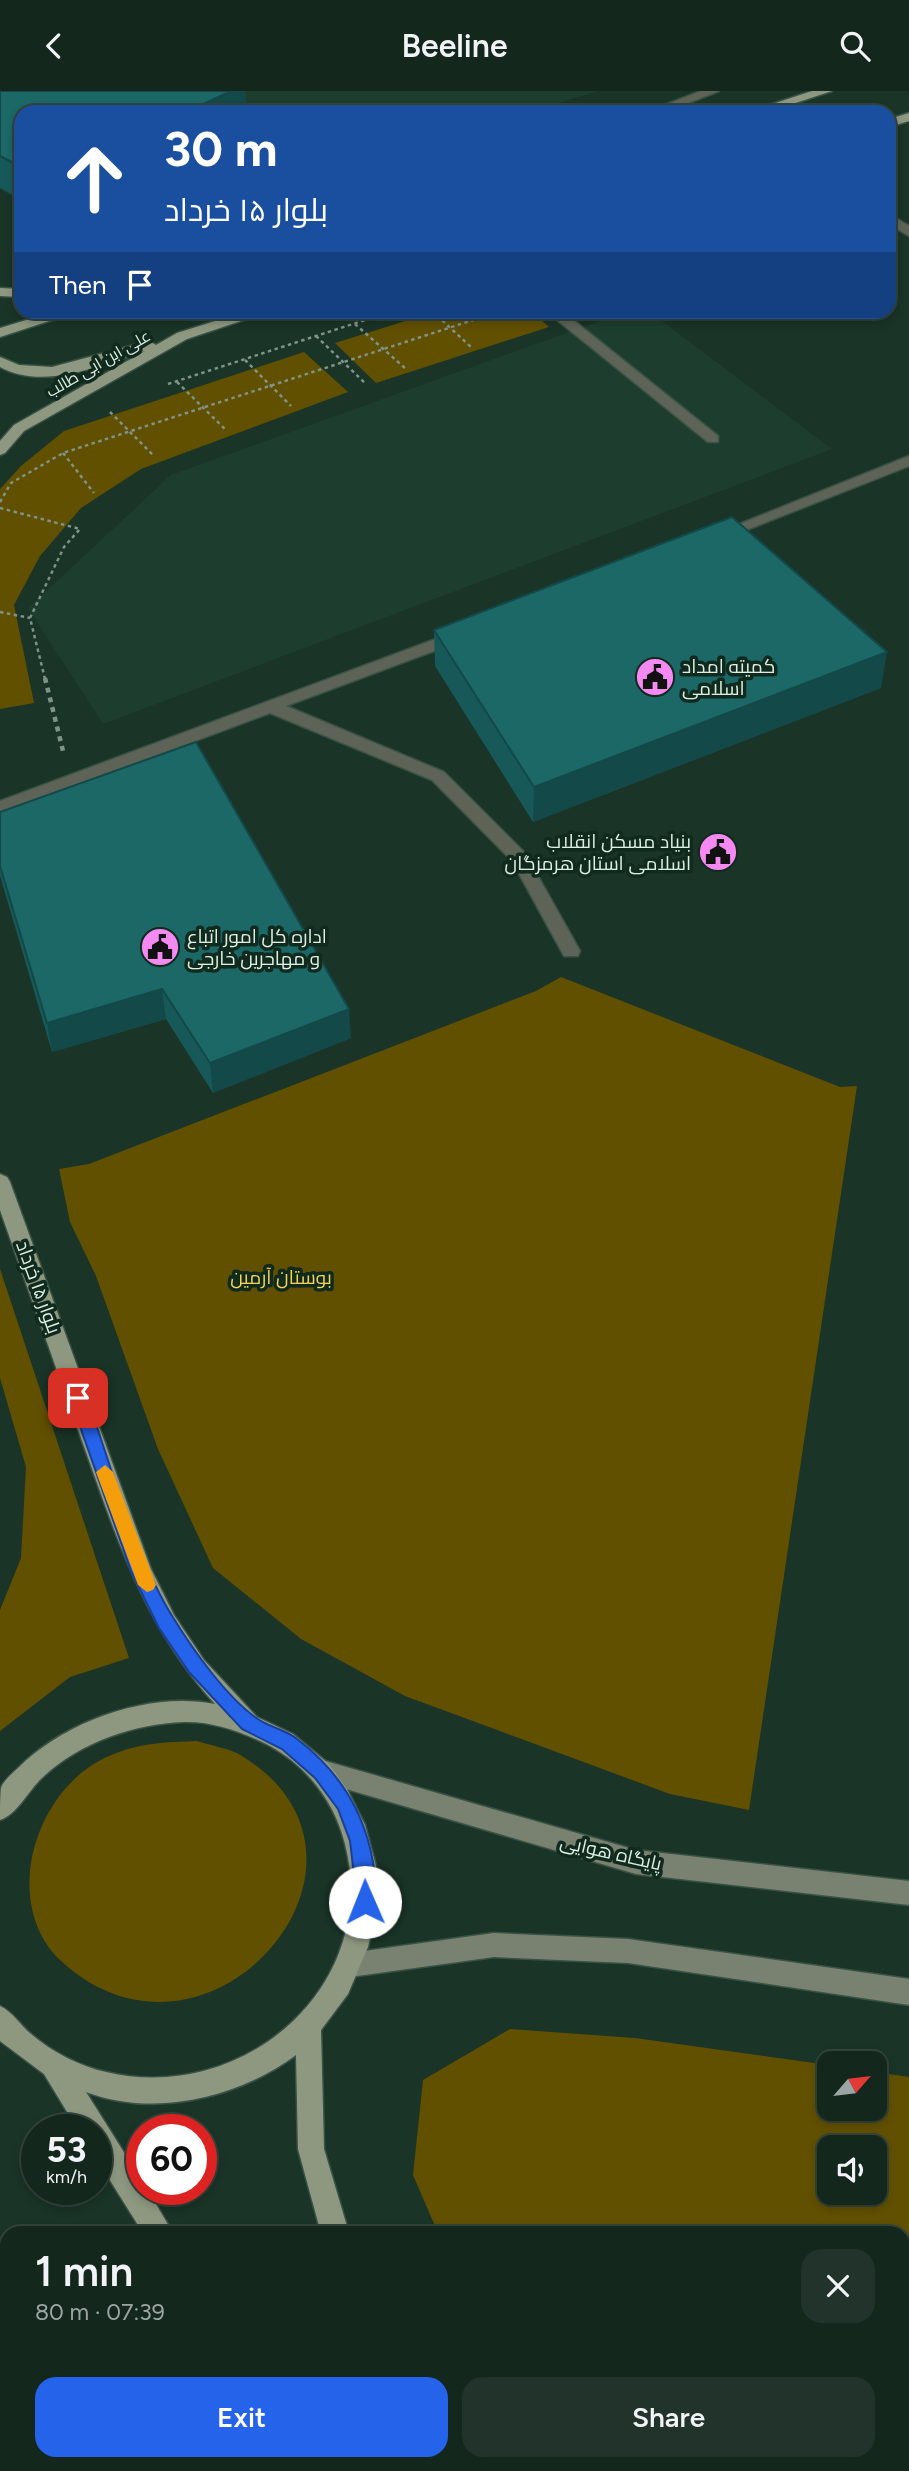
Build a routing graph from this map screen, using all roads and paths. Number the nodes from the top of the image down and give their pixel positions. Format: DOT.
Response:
graph roads {
  1 [pos="713,91"];
  2 [pos="826,91"];
  3 [pos="673,105"];
  4 [pos="778,105"];
  5 [pos="47,319"];
  6 [pos="238,319"];
  7 [pos="370,319"];
  8 [pos="440,319"];
  9 [pos="477,319"];
  10 [pos="563,319"];
  11 [pos="355,324"];
  12 [pos="25,326"];
  13 [pos="450,328"];
  14 [pos="0,333"];
  15 [pos="182,336"];
  16 [pos="316,336"];
  17 [pos="0,340"];
  18 [pos="471,347"];
  19 [pos="384,349"];
  20 [pos="244,359"];
  21 [pos="0,361"];
  22 [pos="343,363"];
  23 [pos="406,369"];
  24 [pos="176,381"];
  25 [pos="366,384"];
  26 [pos="163,386"];
  27 [pos="271,386"];
  28 [pos="104,406"];
  29 [pos="291,407"];
  30 [pos="203,408"];
  31 [pos="226,430"];
  32 [pos="130,432"];
  33 [pos="713,439"];
  34 [pos="0,450"];
  35 [pos="63,453"];
  36 [pos="154,456"];
  37 [pos="909,461"];
  38 [pos="94,493"];
  39 [pos="0,502"];
  40 [pos="0,508"];
  41 [pos="695,544"];
  42 [pos="0,612"];
  43 [pos="30,618"];
  44 [pos="477,628"];
  45 [pos="272,707"];
  46 [pos="71,782"];
  47 [pos="0,808"];
  48 [pos="570,951"];
  49 [pos="0,1182"];
  50 [pos="248,1723"];
  51 [pos="322,1772"];
  52 [pos="0,1809"];
  53 [pos="909,1893"];
  54 [pos="350,1965"];
  55 [pos="909,1992"];
  56 [pos="1,2023"];
  57 [pos="308,2027"];
  58 [pos="55,2068"];
  59 [pos="84,2114"];
  60 [pos="112,2159"];
  61 [pos="155,2226"];
  62 [pos="333,2226"];
  1 -- 3 [label="street"];
  2 -- 4 [label="main road"];
  5 -- 12 [label="main road"];
  6 -- 15 [label="main road, علی ابن ابی طالب"];
  7 -- 11 [label="path"];
  8 -- 13 [label="path"];
  9 -- 13 [label="path"];
  10 -- 33 [label="street"];
  11 -- 16 [label="path"];
  11 -- 19 [label="path"];
  12 -- 14 [label="main road"];
  12 -- 17 [label="main road"];
  13 -- 18 [label="path"];
  13 -- 19 [label="path"];
  15 -- 21 [label="main road"];
  15 -- 34 [label="main road, علی ابن ابی طالب"];
  16 -- 20 [label="path"];
  16 -- 22 [label="path"];
  19 -- 22 [label="path"];
  19 -- 23 [label="path"];
  20 -- 24 [label="path"];
  20 -- 27 [label="path"];
  22 -- 25 [label="path"];
  22 -- 27 [label="path"];
  24 -- 26 [label="path"];
  24 -- 30 [label="path"];
  27 -- 29 [label="path"];
  27 -- 30 [label="path"];
  28 -- 32 [label="path"];
  30 -- 31 [label="path"];
  30 -- 32 [label="path"];
  32 -- 35 [label="path"];
  32 -- 36 [label="path"];
  35 -- 38 [label="path"];
  35 -- 39 [label="path"];
  37 -- 41 [label="street"];
  40 -- 43 [label="path"];
  42 -- 43 [label="path"];
  43 -- 46 [label="path"];
  44 -- 45 [label="street"];
  45 -- 46 [label="street"];
  45 -- 48 [label="street"];
  46 -- 47 [label="street"];
  49 -- 50 [label="main road, بلوار ۱۵ خرداد"];
  50 -- 51 [label="main road"];
  50 -- 52 [label="main road"];
  51 -- 53 [label="main road, پایگاه هوایی"];
  51 -- 54 [label="main road"];
  54 -- 55 [label="main road"];
  54 -- 57 [label="main road"];
  56 -- 58 [label="main road"];
  57 -- 58 [label="main road"];
  57 -- 62 [label="main road"];
  58 -- 59 [label="main road"];
  60 -- 61 [label="main road"];
}
